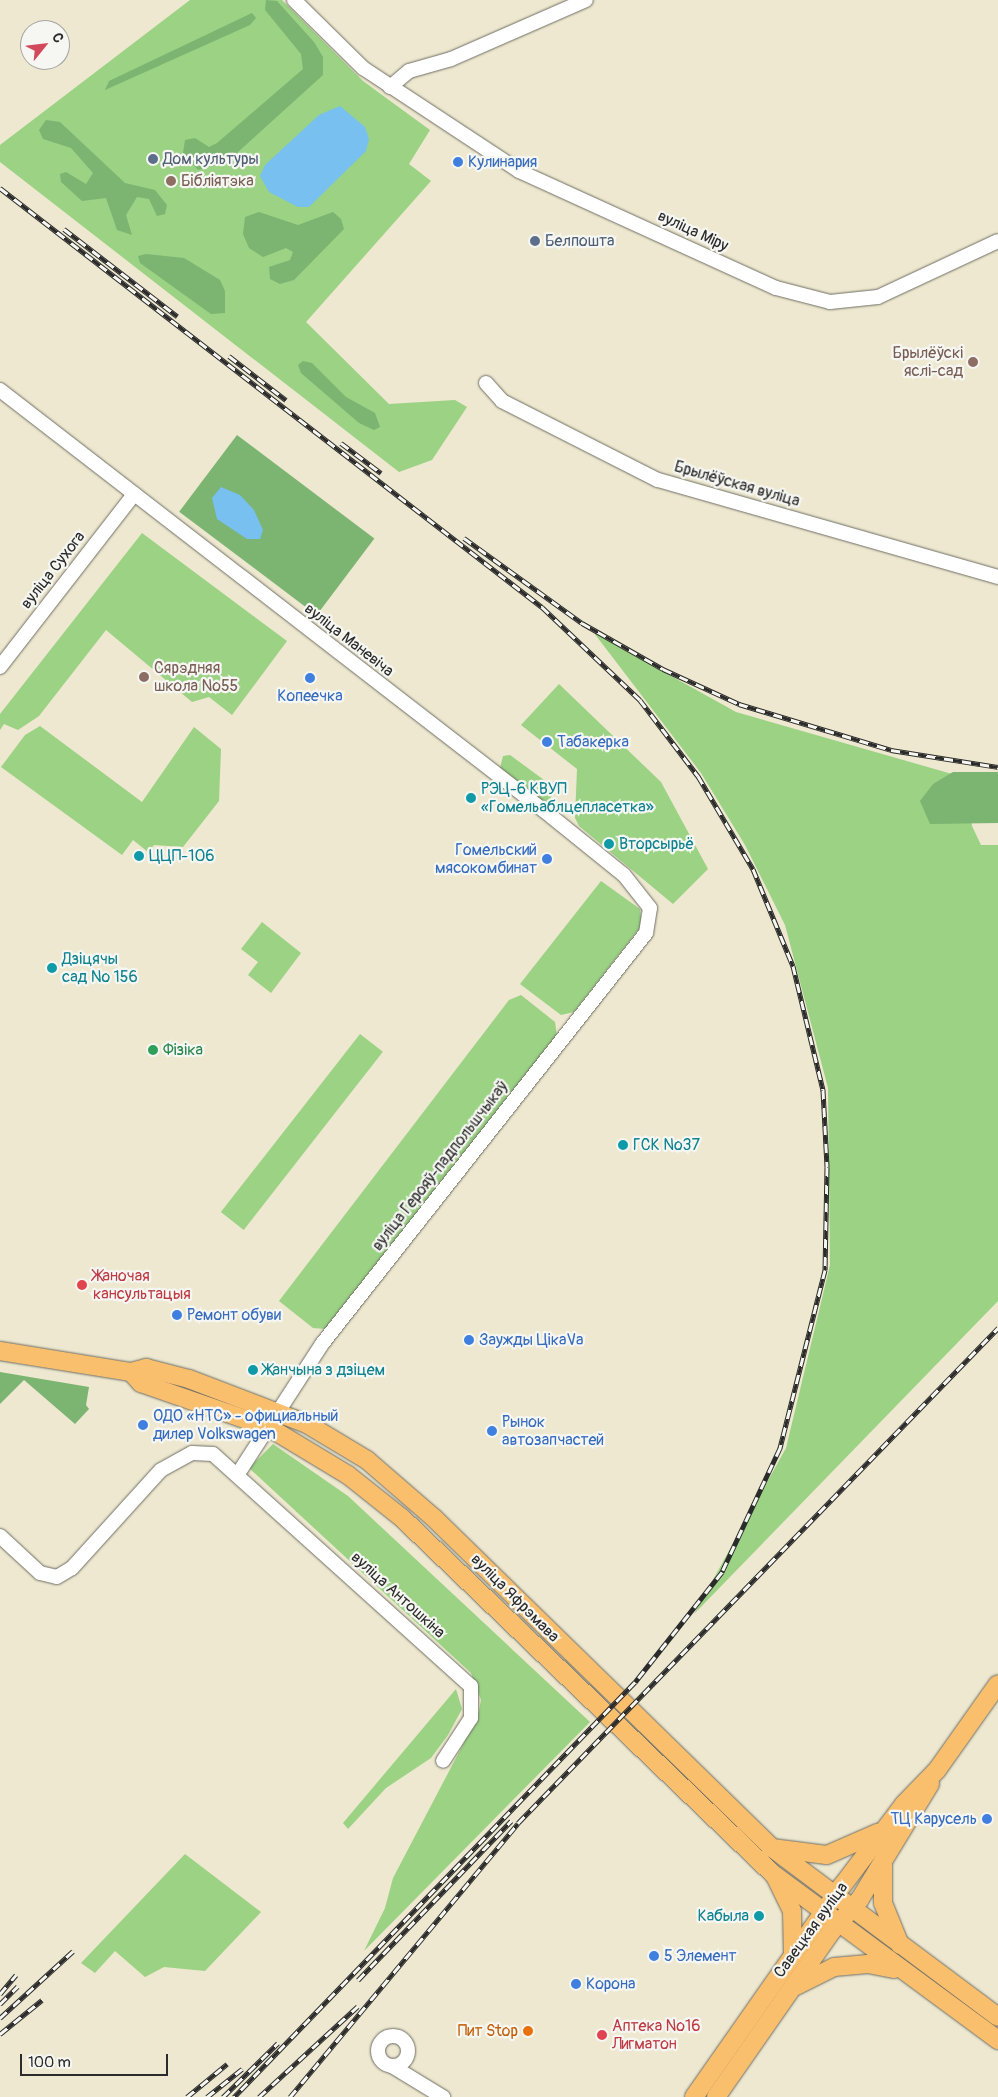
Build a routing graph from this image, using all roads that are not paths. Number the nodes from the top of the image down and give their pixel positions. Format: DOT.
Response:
graph roads {
  1 [pos="294,0"];
  2 [pos="586,0"];
  3 [pos="390,87"];
  4 [pos="998,241"];
  5 [pos="486,383"];
  6 [pos="0,390"];
  7 [pos="134,494"];
  8 [pos="998,577"];
  9 [pos="0,667"];
  10 [pos="646,933"];
  11 [pos="0,1352"];
  12 [pos="131,1372"];
  13 [pos="277,1412"];
  14 [pos="270,1428"];
  15 [pos="238,1474"];
  16 [pos="0,1536"];
  17 [pos="998,1684"];
  18 [pos="673,1753"];
  19 [pos="443,1760"];
  20 [pos="660,1766"];
  21 [pos="937,1770"];
  22 [pos="890,1822"];
  23 [pos="772,1848"];
  24 [pos="883,1864"];
  25 [pos="773,1874"];
  26 [pos="834,1896"];
  27 [pos="850,1910"];
  28 [pos="824,1911"];
  29 [pos="838,1923"];
  30 [pos="902,1948"];
  31 [pos="793,1954"];
  32 [pos="900,1970"];
  33 [pos="789,1991"];
  34 [pos="998,2017"];
  35 [pos="998,2040"];
  36 [pos="408,2053"];
  37 [pos="392,2066"];
  38 [pos="422,2082"];
  39 [pos="443,2097"];
  40 [pos="694,2097"];
  41 [pos="716,2097"];
  1 -- 3 [label="street, вуліца Міру"];
  2 -- 3 [label="street"];
  3 -- 4 [label="street, вуліца Міру"];
  5 -- 8 [label="street, Брылёўская вуліца"];
  6 -- 7 [label="street, вуліца Маневіча"];
  7 -- 9 [label="street, вуліца Сухога"];
  7 -- 10 [label="street, вуліца Маневіча"];
  10 -- 13 [label="street, вуліца Герояў-падпольшчыкаў"];
  11 -- 12 [label="main road, вуліца Яфрэмава"];
  12 -- 13 [label="main road, вуліца Яфрэмава"];
  12 -- 14 [label="main road, вуліца Яфрэмава"];
  13 -- 14 [label="street, вуліца Герояў-падпольшчыкаў"];
  13 -- 18 [label="main road, вуліца Яфрэмава"];
  14 -- 15 [label="street"];
  14 -- 20 [label="main road, вуліца Яфрэмава"];
  15 -- 16 [label="street, вуліца Антошкіна"];
  15 -- 19 [label="street, вуліца Антошкіна"];
  17 -- 21 [label="main road, Савецкая вуліца"];
  18 -- 20 [label="main road"];
  18 -- 23 [label="main road, вуліца Яфрэмава"];
  20 -- 25 [label="main road, вуліца Яфрэмава"];
  21 -- 22 [label="main road, Савецкая вуліца"];
  21 -- 24 [label="main road, Савецкая вуліца"];
  22 -- 23 [label="main road"];
  22 -- 26 [label="main road, Савецкая вуліца"];
  23 -- 26 [label="main road, вуліца Яфрэмава"];
  24 -- 27 [label="main road, Савецкая вуліца"];
  24 -- 30 [label="main road"];
  25 -- 28 [label="main road, вуліца Яфрэмава"];
  25 -- 31 [label="main road"];
  26 -- 27 [label="main road, вуліца Яфрэмава"];
  26 -- 28 [label="main road, Савецкая вуліца"];
  27 -- 29 [label="main road, Савецкая вуліца"];
  27 -- 30 [label="main road, вуліца Яфрэмава"];
  28 -- 29 [label="main road, вуліца Яфрэмава"];
  28 -- 31 [label="main road, Савецкая вуліца"];
  29 -- 32 [label="main road, вуліца Яфрэмава"];
  29 -- 33 [label="main road, Савецкая вуліца"];
  30 -- 34 [label="main road, вуліца Яфрэмава"];
  31 -- 40 [label="main road, Савецкая вуліца"];
  32 -- 33 [label="main road"];
  32 -- 35 [label="main road, вуліца Яфрэмава"];
  33 -- 41 [label="main road, Савецкая вуліца"];
  36 -- 37 [label="street"];
  36 -- 37 [label="street"];
  36 -- 38 [label="street"];
  37 -- 38 [label="street"];
  38 -- 39 [label="street"];
}
